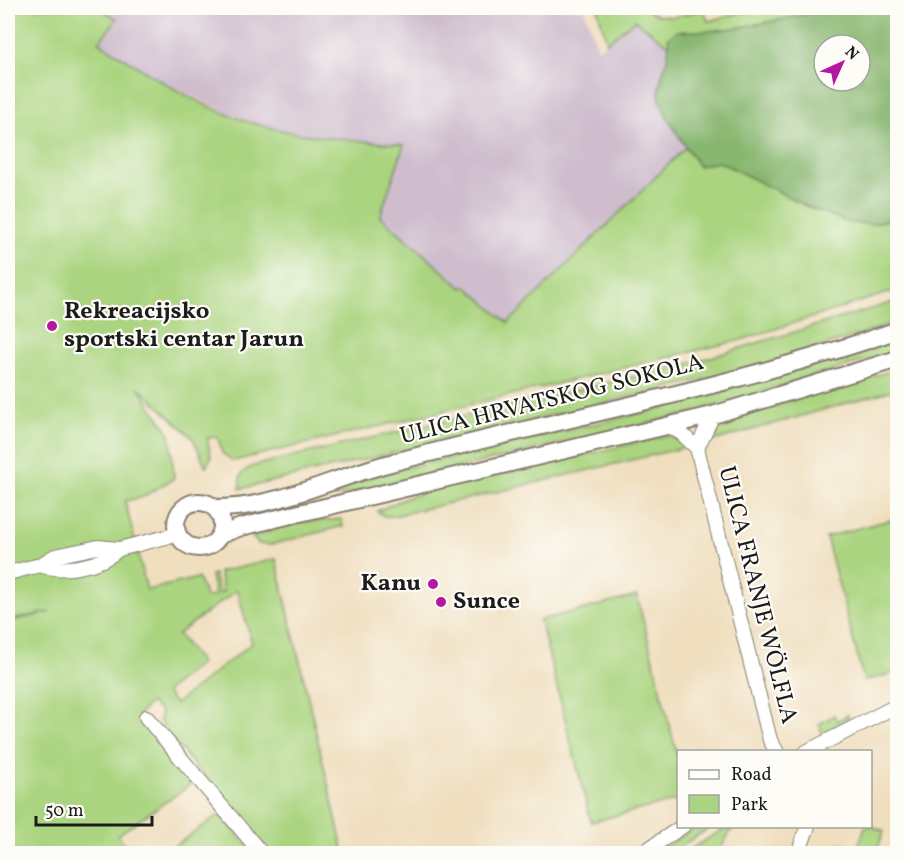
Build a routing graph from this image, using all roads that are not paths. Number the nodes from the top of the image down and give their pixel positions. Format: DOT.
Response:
graph roads {
  1 [pos="897,330"];
  2 [pos="897,360"];
  3 [pos="713,415"];
  4 [pos="669,426"];
  5 [pos="697,448"];
  6 [pos="216,508"];
  7 [pos="178,534"];
  8 [pos="220,535"];
  9 [pos="8,573"];
  10 [pos="897,705"];
  11 [pos="146,717"];
  12 [pos="776,750"];
  13 [pos="810,750"];
  14 [pos="680,828"];
  15 [pos="807,828"];
  16 [pos="262,854"];
  17 [pos="641,854"];
  18 [pos="798,854"];
  1 -- 6 [label="street, ULICA HRVATSKOG SOKOLA"];
  2 -- 3 [label="street, ULICA HRVATSKOG SOKOLA"];
  3 -- 4 [label="street, ULICA HRVATSKOG SOKOLA"];
  3 -- 5 [label="street, ULICA FRANJE WÖLFLA"];
  4 -- 5 [label="street, ULICA FRANJE WÖLFLA"];
  4 -- 8 [label="street, ULICA HRVATSKOG SOKOLA"];
  5 -- 12 [label="street, ULICA FRANJE WÖLFLA"];
  6 -- 7 [label="street"];
  6 -- 8 [label="street"];
  7 -- 8 [label="street"];
  7 -- 9 [label="street"];
  10 -- 13 [label="street"];
  11 -- 16 [label="street"];
  14 -- 17 [label="street"];
  15 -- 18 [label="street"];
}
